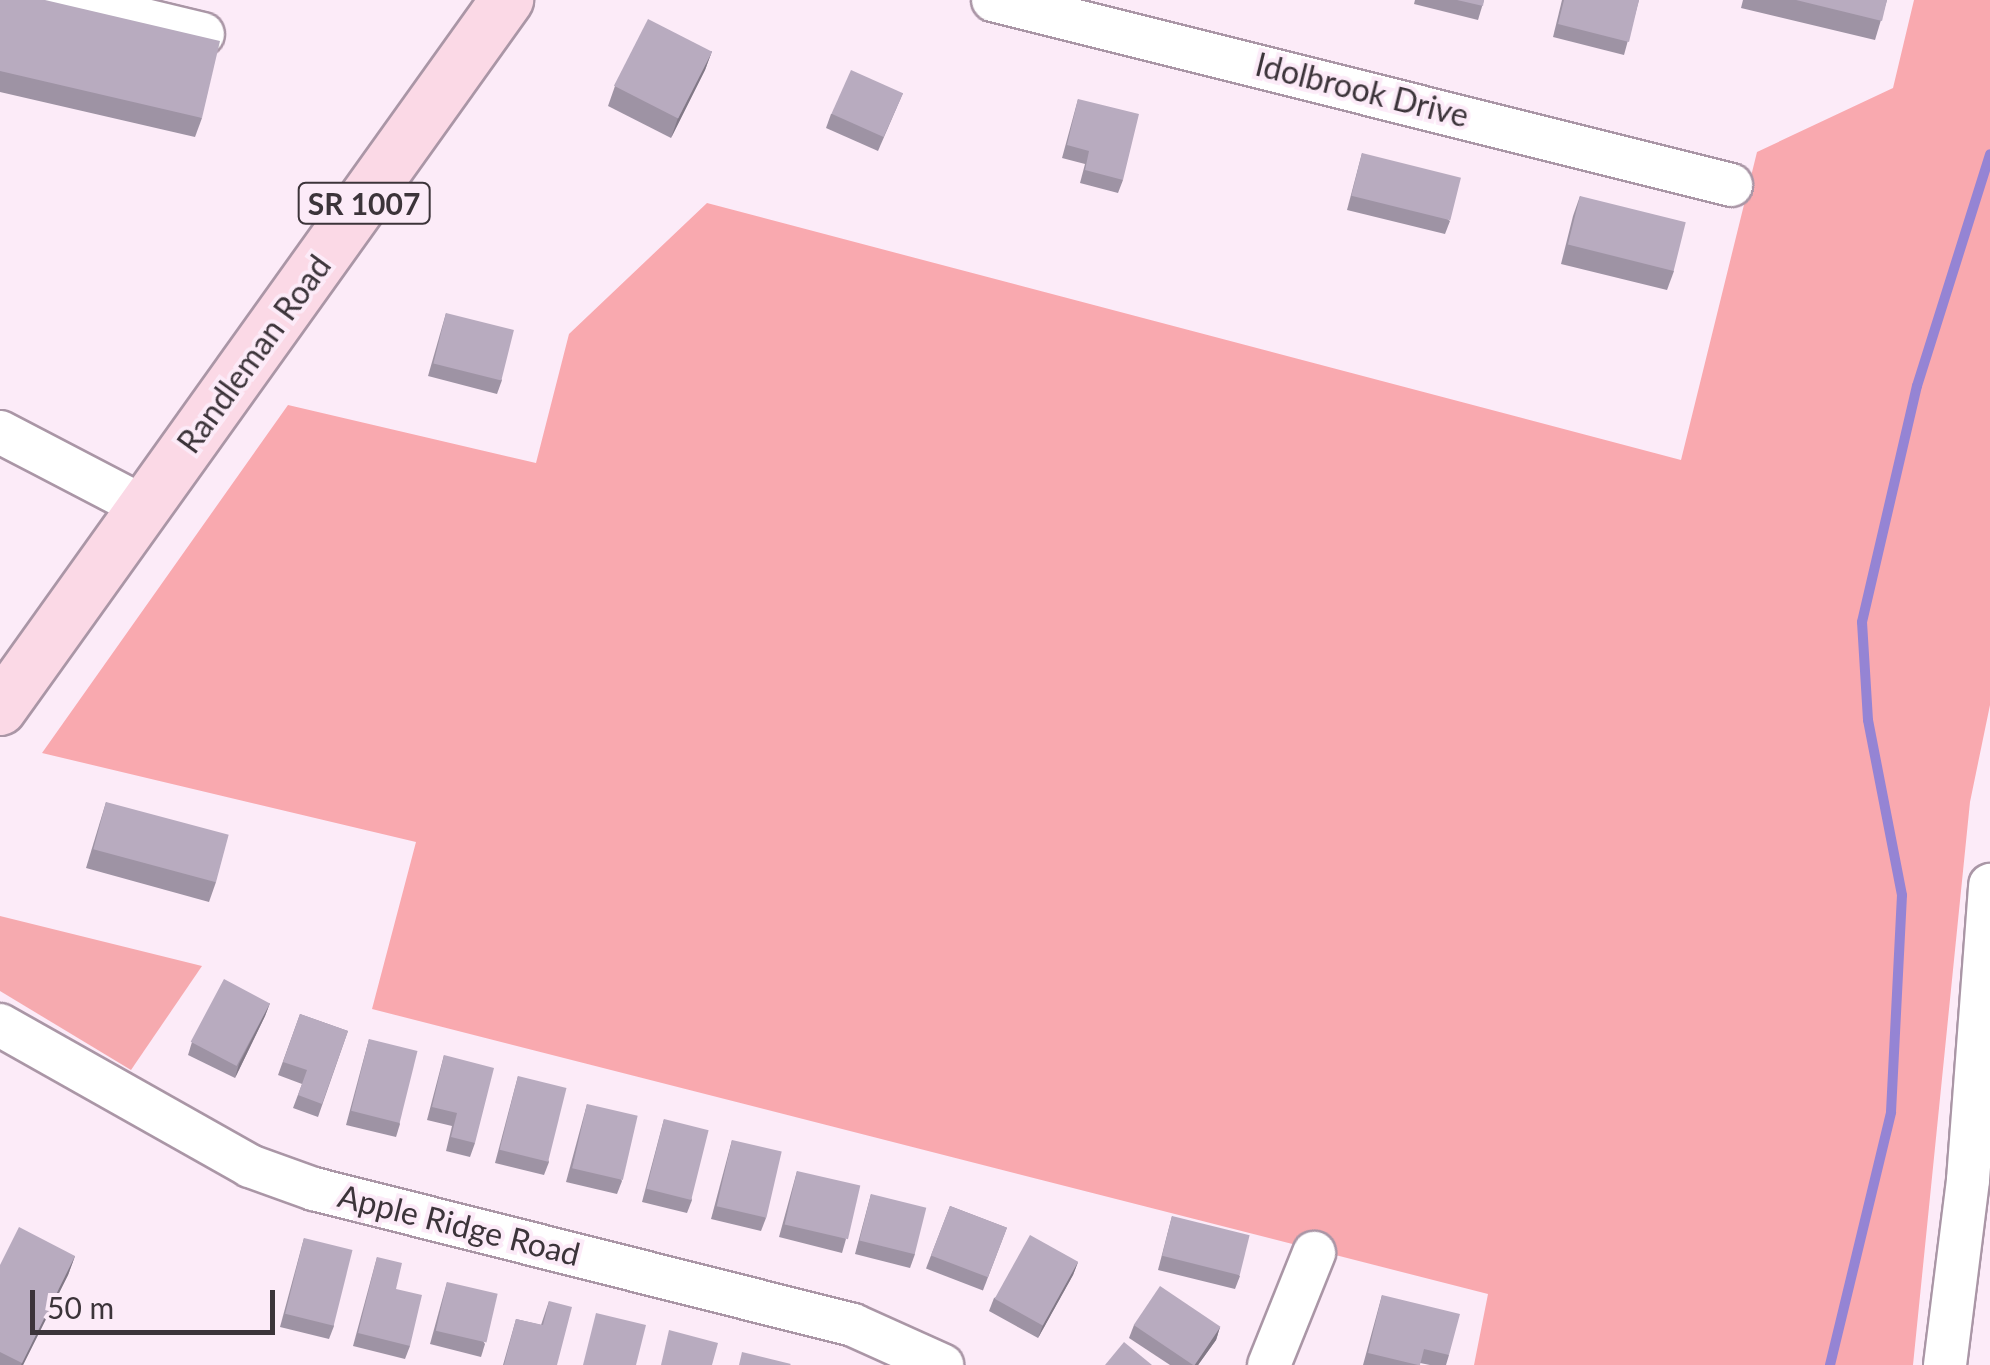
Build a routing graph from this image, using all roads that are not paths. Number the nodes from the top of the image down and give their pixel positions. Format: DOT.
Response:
graph roads {
  1 [pos="62,0"];
  2 [pos="507,0"];
  3 [pos="993,0"];
  4 [pos="204,34"];
  5 [pos="1730,184"];
  6 [pos="0,432"];
  7 [pos="144,507"];
  8 [pos="0,708"];
  9 [pos="1990,885"];
  10 [pos="0,1025"];
  11 [pos="1314,1253"];
  12 [pos="942,1365"];
  13 [pos="1269,1365"];
  14 [pos="1945,1365"];
  1 -- 4 [label="street"];
  2 -- 7 [label="main road, Randleman Road / SR 1007"];
  3 -- 5 [label="street, Idolbrook Drive"];
  6 -- 7 [label="street"];
  7 -- 8 [label="main road, Randleman Road / SR 1007"];
  9 -- 14 [label="street"];
  10 -- 12 [label="street, Apple Ridge Road"];
  11 -- 13 [label="street"];
}
